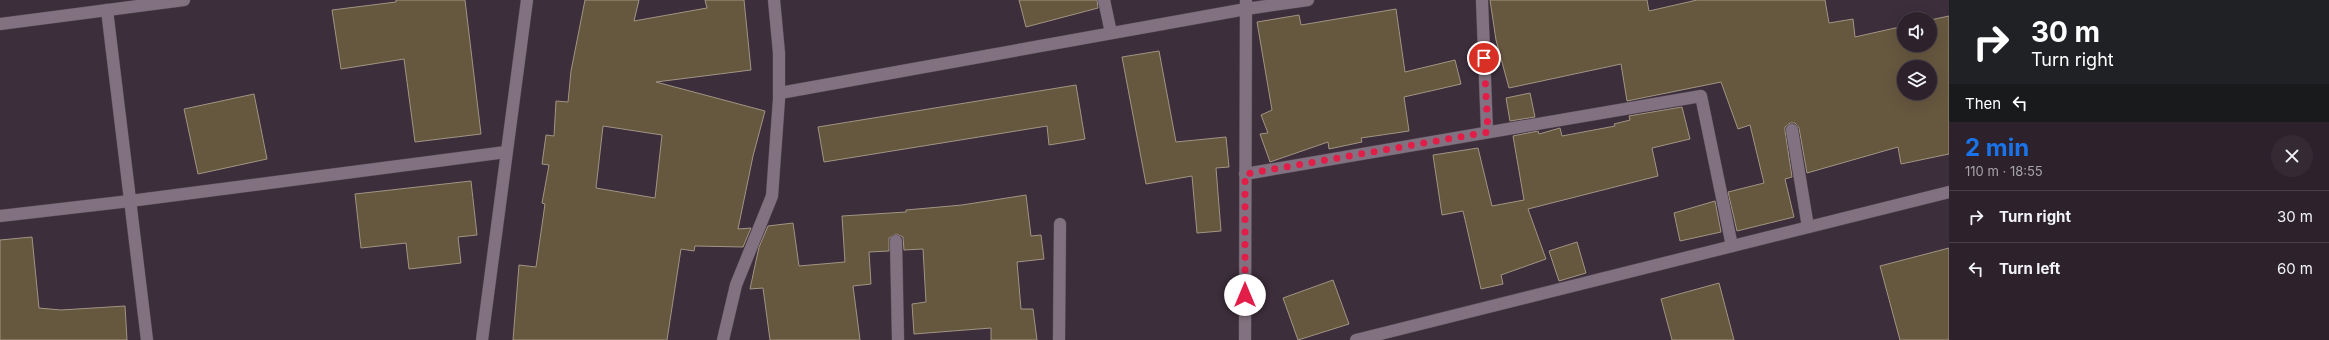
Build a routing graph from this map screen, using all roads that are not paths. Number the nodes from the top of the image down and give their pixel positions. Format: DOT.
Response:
graph roads {
  1 [pos="184,0"];
  2 [pos="527,0"];
  3 [pos="774,0"];
  4 [pos="1104,0"];
  5 [pos="1308,0"];
  6 [pos="1482,0"];
  7 [pos="1246,4"];
  8 [pos="107,10"];
  9 [pos="0,24"];
  10 [pos="1111,33"];
  11 [pos="780,93"];
  12 [pos="1792,130"];
  13 [pos="1488,132"];
  14 [pos="506,152"];
  15 [pos="1245,174"];
  16 [pos="1949,192"];
  17 [pos="130,201"];
  18 [pos="0,216"];
  19 [pos="1060,224"];
  20 [pos="1808,227"];
  21 [pos="896,241"];
  22 [pos="1732,246"];
  23 [pos="147,340"];
  24 [pos="482,340"];
  25 [pos="723,340"];
  26 [pos="898,340"];
  27 [pos="1059,340"];
  28 [pos="1245,340"];
  29 [pos="1356,340"];
  1 -- 8 [label="street"];
  2 -- 14 [label="street"];
  3 -- 11 [label="street"];
  4 -- 10 [label="street"];
  5 -- 7 [label="street"];
  6 -- 13 [label="street"];
  7 -- 10 [label="street"];
  7 -- 15 [label="street"];
  8 -- 9 [label="street"];
  8 -- 17 [label="street"];
  10 -- 11 [label="street"];
  11 -- 25 [label="street"];
  12 -- 20 [label="street"];
  13 -- 15 [label="street"];
  13 -- 22 [label="street"];
  14 -- 17 [label="street"];
  14 -- 24 [label="street"];
  15 -- 28 [label="street"];
  16 -- 20 [label="street"];
  17 -- 18 [label="street"];
  17 -- 23 [label="street"];
  19 -- 27 [label="street"];
  20 -- 22 [label="street"];
  21 -- 26 [label="street"];
  22 -- 29 [label="street"];
}
